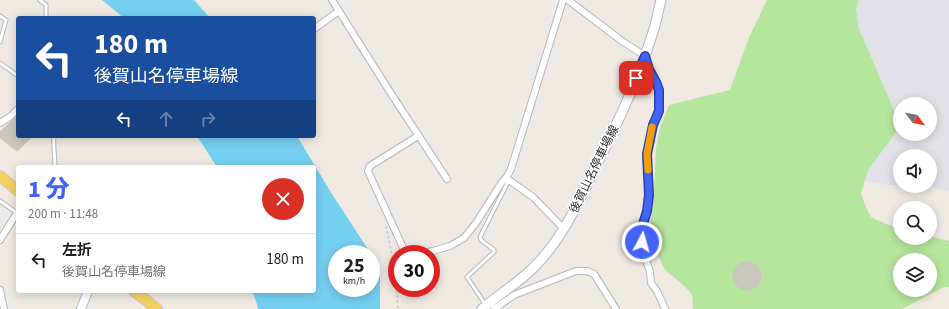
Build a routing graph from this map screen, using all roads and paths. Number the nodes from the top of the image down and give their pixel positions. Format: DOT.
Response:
graph roads {
  1 [pos="40,0"];
  2 [pos="332,0"];
  3 [pos="563,0"];
  4 [pos="568,0"];
  5 [pos="661,0"];
  6 [pos="339,11"];
  7 [pos="0,16"];
  8 [pos="46,16"];
  9 [pos="316,28"];
  10 [pos="0,42"];
  11 [pos="645,56"];
  12 [pos="0,63"];
  13 [pos="16,75"];
  14 [pos="16,111"];
  15 [pos="0,123"];
  16 [pos="418,136"];
  17 [pos="54,138"];
  18 [pos="55,165"];
  19 [pos="0,176"];
  20 [pos="447,179"];
  21 [pos="508,179"];
  22 [pos="16,189"];
  23 [pos="0,201"];
  24 [pos="16,213"];
  25 [pos="388,213"];
  26 [pos="16,216"];
  27 [pos="564,229"];
  28 [pos="0,240"];
  29 [pos="0,290"];
  30 [pos="87,293"];
  31 [pos="136,293"];
  32 [pos="153,307"];
  33 [pos="487,308"];
  34 [pos="4,309"];
  35 [pos="81,309"];
  36 [pos="398,309"];
  37 [pos="616,309"];
  38 [pos="665,309"];
  1 -- 8 [label="lane"];
  2 -- 6 [label="street"];
  3 -- 21 [label="street"];
  4 -- 11 [label="street"];
  5 -- 11 [label="main road, 後賀山名停車場線"];
  6 -- 9 [label="street"];
  6 -- 16 [label="street"];
  7 -- 10 [label="lane"];
  11 -- 27 [label="main road, 後賀山名停車場線"];
  11 -- 38 [label="street"];
  12 -- 13 [label="lane"];
  14 -- 15 [label="street"];
  16 -- 20 [label="street"];
  16 -- 25 [label="street"];
  17 -- 18 [label="lane"];
  19 -- 22 [label="main road"];
  21 -- 25 [label="street"];
  21 -- 27 [label="street"];
  21 -- 33 [label="lane"];
  23 -- 24 [label="lane"];
  25 -- 36 [label="path"];
  26 -- 28 [label="street"];
  27 -- 33 [label="main road, 後賀山名停車場線"];
  29 -- 34 [label="street"];
  30 -- 35 [label="street"];
  31 -- 32 [label="main road"];
  33 -- 37 [label="street"];
}
